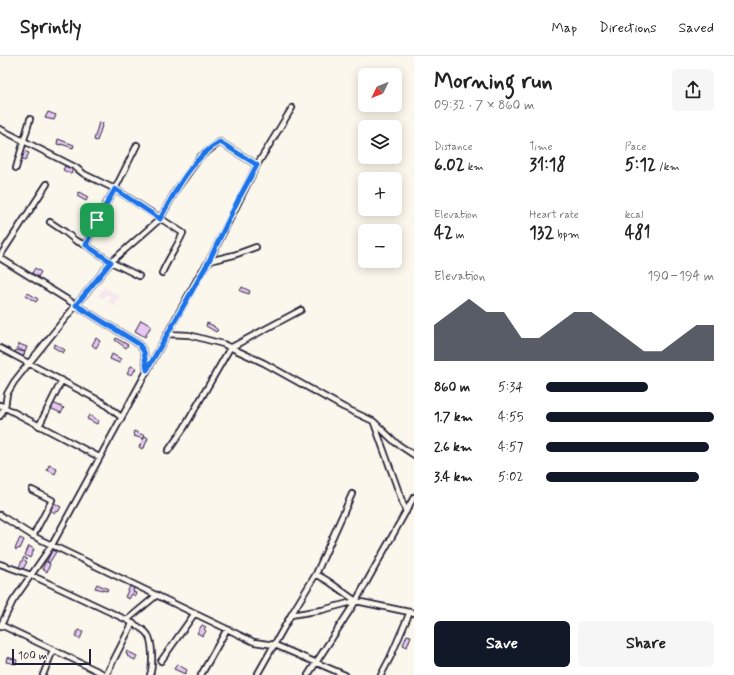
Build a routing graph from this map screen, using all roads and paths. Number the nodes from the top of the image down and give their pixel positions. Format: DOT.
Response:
graph roads {
  1 [pos="292,108"];
  2 [pos="30,119"];
  3 [pos="0,129"];
  4 [pos="24,141"];
  5 [pos="137,145"];
  6 [pos="257,165"];
  7 [pos="16,168"];
  8 [pos="47,184"];
  9 [pos="115,189"];
  10 [pos="160,219"];
  11 [pos="50,222"];
  12 [pos="86,245"];
  13 [pos="256,247"];
  14 [pos="0,257"];
  15 [pos="209,261"];
  16 [pos="111,262"];
  17 [pos="162,273"];
  18 [pos="139,276"];
  19 [pos="76,305"];
  20 [pos="301,310"];
  21 [pos="167,334"];
  22 [pos="0,348"];
  23 [pos="230,348"];
  24 [pos="29,363"];
  25 [pos="147,370"];
  26 [pos="62,380"];
  27 [pos="2,406"];
  28 [pos="0,416"];
  29 [pos="121,417"];
  30 [pos="373,421"];
  31 [pos="39,426"];
  32 [pos="168,451"];
  33 [pos="414,455"];
  34 [pos="99,457"];
  35 [pos="32,490"];
  36 [pos="352,494"];
  37 [pos="414,497"];
  38 [pos="406,512"];
  39 [pos="0,515"];
  40 [pos="32,536"];
  41 [pos="52,545"];
  42 [pos="0,564"];
  43 [pos="316,574"];
  44 [pos="31,575"];
  45 [pos="157,595"];
  46 [pos="356,601"];
  47 [pos="412,612"];
  48 [pos="195,613"];
  49 [pos="291,615"];
  50 [pos="127,620"];
  51 [pos="132,624"];
  52 [pos="0,626"];
  53 [pos="227,629"];
  54 [pos="275,645"];
  55 [pos="53,650"];
  56 [pos="161,661"];
  57 [pos="316,662"];
  58 [pos="44,675"];
  59 [pos="106,675"];
  60 [pos="150,675"];
  61 [pos="201,675"];
  62 [pos="257,675"];
  63 [pos="308,675"];
  64 [pos="345,675"];
  65 [pos="381,675"];
  1 -- 6 [label="street"];
  2 -- 4 [label="street"];
  3 -- 4 [label="street"];
  4 -- 7 [label="street"];
  4 -- 9 [label="street"];
  5 -- 9 [label="street"];
  6 -- 10 [label="street"];
  6 -- 15 [label="street"];
  8 -- 14 [label="street"];
  9 -- 10 [label="street"];
  9 -- 12 [label="street"];
  10 -- 16 [label="street"];
  10 -- 17 [label="street"];
  11 -- 12 [label="street"];
  12 -- 16 [label="street"];
  13 -- 15 [label="street"];
  14 -- 19 [label="street"];
  15 -- 21 [label="street"];
  16 -- 18 [label="street"];
  16 -- 19 [label="street"];
  19 -- 24 [label="street"];
  19 -- 25 [label="street"];
  20 -- 23 [label="street"];
  21 -- 23 [label="street"];
  21 -- 25 [label="street"];
  22 -- 24 [label="street"];
  23 -- 30 [label="street"];
  23 -- 32 [label="street"];
  24 -- 26 [label="street"];
  24 -- 27 [label="street"];
  25 -- 29 [label="street"];
  26 -- 29 [label="street"];
  26 -- 31 [label="street"];
  27 -- 28 [label="street"];
  27 -- 31 [label="street"];
  29 -- 34 [label="street"];
  30 -- 33 [label="street"];
  30 -- 38 [label="street"];
  31 -- 34 [label="street"];
  34 -- 41 [label="street"];
  35 -- 40 [label="street"];
  36 -- 43 [label="street"];
  37 -- 38 [label="street"];
  38 -- 46 [label="street"];
  39 -- 40 [label="street"];
  40 -- 41 [label="street"];
  41 -- 44 [label="street"];
  41 -- 45 [label="street"];
  42 -- 44 [label="street"];
  43 -- 46 [label="street"];
  43 -- 49 [label="street"];
  44 -- 50 [label="street"];
  44 -- 52 [label="street"];
  45 -- 48 [label="street"];
  45 -- 50 [label="street"];
  46 -- 47 [label="street"];
  46 -- 49 [label="street"];
  46 -- 57 [label="street"];
  47 -- 65 [label="street"];
  48 -- 53 [label="street"];
  48 -- 56 [label="street"];
  49 -- 54 [label="street"];
  50 -- 51 [label="street"];
  51 -- 59 [label="street"];
  51 -- 60 [label="street"];
  52 -- 55 [label="street"];
  53 -- 54 [label="street"];
  53 -- 61 [label="street"];
  54 -- 57 [label="street"];
  54 -- 62 [label="street"];
  55 -- 58 [label="street"];
  55 -- 59 [label="street"];
  57 -- 63 [label="street"];
  57 -- 64 [label="street"];
}
